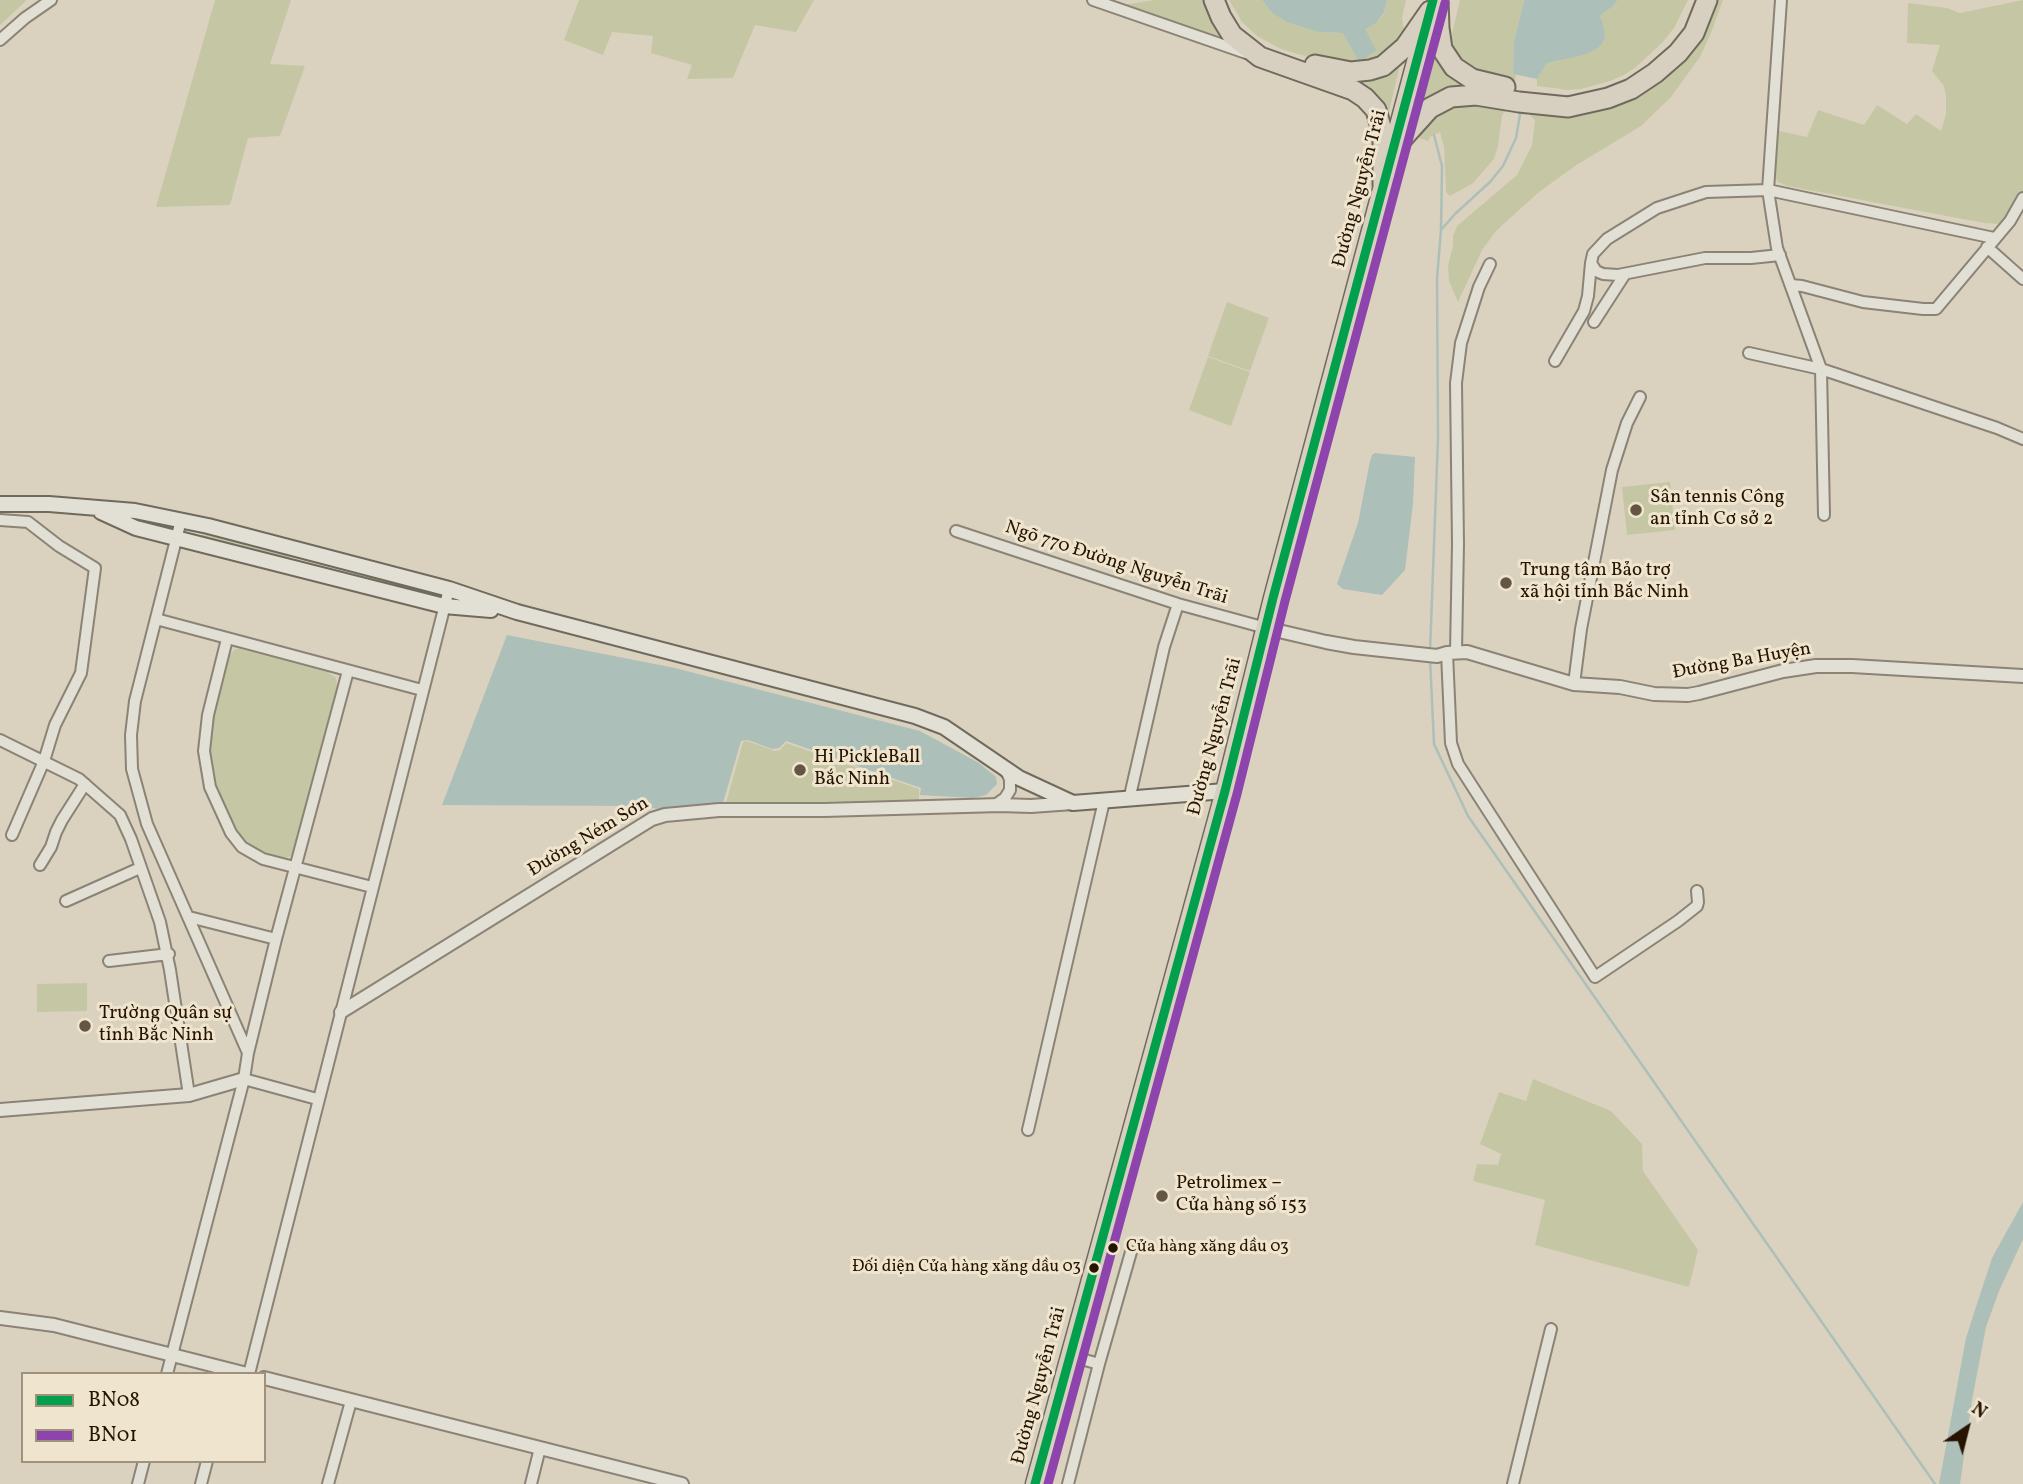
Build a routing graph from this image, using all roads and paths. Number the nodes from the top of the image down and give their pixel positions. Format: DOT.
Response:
graph roads {
  1 [pos="51,0"];
  2 [pos="1093,0"];
  3 [pos="1214,0"];
  4 [pos="1225,0"];
  5 [pos="1695,0"];
  6 [pos="1707,0"];
  7 [pos="1781,0"];
  8 [pos="1434,4"];
  9 [pos="0,40"];
  10 [pos="1260,57"];
  11 [pos="1394,149"];
  12 [pos="1383,184"];
  13 [pos="1768,190"];
  14 [pos="2023,198"];
  15 [pos="1991,242"];
  16 [pos="1780,255"];
  17 [pos="1591,263"];
  18 [pos="1490,264"];
  19 [pos="1625,274"];
  20 [pos="2023,279"];
  21 [pos="1791,285"];
  22 [pos="1594,322"];
  23 [pos="1749,353"];
  24 [pos="1555,361"];
  25 [pos="1821,369"];
  26 [pos="1640,397"];
  27 [pos="2023,439"];
  28 [pos="0,504"];
  29 [pos="33,504"];
  30 [pos="90,507"];
  31 [pos="1824,515"];
  32 [pos="0,520"];
  33 [pos="181,520"];
  34 [pos="30,524"];
  35 [pos="956,531"];
  36 [pos="177,538"];
  37 [pos="316,555"];
  38 [pos="312,572"];
  39 [pos="449,589"];
  40 [pos="1178,604"];
  41 [pos="444,606"];
  42 [pos="517,612"];
  43 [pos="156,619"];
  44 [pos="1266,628"];
  45 [pos="227,639"];
  46 [pos="1448,654"];
  47 [pos="348,671"];
  48 [pos="2023,676"];
  49 [pos="1574,684"];
  50 [pos="422,690"];
  51 [pos="0,740"];
  52 [pos="44,761"];
  53 [pos="1003,767"];
  54 [pos="85,784"];
  55 [pos="1224,791"];
  56 [pos="1129,800"];
  57 [pos="1104,801"];
  58 [pos="1073,803"];
  59 [pos="995,805"];
  60 [pos="12,835"];
  61 [pos="40,865"];
  62 [pos="295,867"];
  63 [pos="140,868"];
  64 [pos="372,887"];
  65 [pos="1697,891"];
  66 [pos="66,901"];
  67 [pos="188,917"];
  68 [pos="276,939"];
  69 [pos="169,954"];
  70 [pos="108,961"];
  71 [pos="341,1012"];
  72 [pos="248,1053"];
  73 [pos="244,1079"];
  74 [pos="189,1095"];
  75 [pos="317,1099"];
  76 [pos="0,1110"];
  77 [pos="1028,1130"];
  78 [pos="1131,1252"];
  79 [pos="0,1318"];
  80 [pos="1551,1329"];
  81 [pos="172,1355"];
  82 [pos="1071,1356"];
  83 [pos="1099,1364"];
  84 [pos="168,1372"];
  85 [pos="240,1372"];
  86 [pos="249,1372"];
  87 [pos="266,1379"];
  88 [pos="351,1401"];
  89 [pos="540,1448"];
  90 [pos="143,1463"];
  91 [pos="206,1463"];
  92 [pos="138,1484"];
  93 [pos="201,1484"];
  94 [pos="328,1484"];
  95 [pos="531,1484"];
  96 [pos="682,1484"];
  97 [pos="1035,1484"];
  98 [pos="1068,1484"];
  99 [pos="1513,1484"];
  1 -- 9 [label="street"];
  2 -- 10 [label="street"];
  3 -- 10 [label="highway"];
  4 -- 8 [label="highway"];
  5 -- 8 [label="highway"];
  6 -- 11 [label="highway"];
  7 -- 13 [label="street"];
  8 -- 11 [label="highway, Đường Nguyễn Trãi"];
  10 -- 12 [label="highway"];
  11 -- 12 [label="highway, Đường Nguyễn Trãi"];
  12 -- 44 [label="highway, Đường Nguyễn Trãi"];
  13 -- 15 [label="street"];
  13 -- 16 [label="street"];
  13 -- 17 [label="street"];
  14 -- 15 [label="street"];
  15 -- 20 [label="street"];
  15 -- 21 [label="street"];
  16 -- 19 [label="street"];
  16 -- 21 [label="street"];
  17 -- 19 [label="street"];
  17 -- 24 [label="street"];
  18 -- 46 [label="street"];
  19 -- 22 [label="street"];
  21 -- 25 [label="street"];
  23 -- 25 [label="street"];
  25 -- 27 [label="street"];
  25 -- 31 [label="street"];
  26 -- 49 [label="street"];
  28 -- 29 [label="main road"];
  29 -- 30 [label="main road"];
  29 -- 34 [label="street"];
  30 -- 33 [label="main road"];
  30 -- 36 [label="main road"];
  32 -- 34 [label="street"];
  33 -- 36 [label="street"];
  33 -- 37 [label="main road"];
  34 -- 52 [label="street"];
  35 -- 40 [label="street, Ngõ 770 Đường Nguyễn Trãi"];
  36 -- 38 [label="main road"];
  36 -- 43 [label="street"];
  37 -- 38 [label="main road"];
  37 -- 39 [label="main road"];
  38 -- 41 [label="main road"];
  39 -- 41 [label="street"];
  39 -- 42 [label="main road"];
  40 -- 44 [label="street, Ngõ 770 Đường Nguyễn Trãi"];
  40 -- 56 [label="street"];
  41 -- 42 [label="main road"];
  41 -- 50 [label="street"];
  42 -- 53 [label="main road"];
  43 -- 45 [label="street"];
  43 -- 67 [label="street"];
  44 -- 46 [label="street, Đường Ba Huyện"];
  44 -- 55 [label="highway, Đường Nguyễn Trãi"];
  45 -- 47 [label="street"];
  45 -- 62 [label="street"];
  46 -- 49 [label="street, Đường Ba Huyện"];
  46 -- 65 [label="street"];
  47 -- 50 [label="street"];
  47 -- 62 [label="street"];
  48 -- 49 [label="street, Đường Ba Huyện"];
  50 -- 64 [label="street"];
  51 -- 52 [label="street"];
  52 -- 54 [label="street"];
  52 -- 60 [label="street"];
  53 -- 58 [label="main road"];
  53 -- 59 [label="street"];
  54 -- 61 [label="street"];
  54 -- 63 [label="street"];
  55 -- 56 [label="main road, Đường Ném Sơn"];
  55 -- 82 [label="highway, Đường Nguyễn Trãi"];
  56 -- 57 [label="main road, Đường Ném Sơn"];
  57 -- 58 [label="main road, Đường Ném Sơn"];
  57 -- 77 [label="street"];
  58 -- 59 [label="street, Đường Ném Sơn"];
  59 -- 71 [label="street, Đường Ném Sơn"];
  62 -- 64 [label="street"];
  62 -- 68 [label="street"];
  63 -- 66 [label="street"];
  63 -- 74 [label="street"];
  64 -- 71 [label="street"];
  67 -- 68 [label="street"];
  67 -- 72 [label="street"];
  68 -- 72 [label="street"];
  69 -- 70 [label="street"];
  71 -- 75 [label="street"];
  72 -- 73 [label="street"];
  73 -- 74 [label="street"];
  73 -- 75 [label="street"];
  73 -- 81 [label="street"];
  74 -- 76 [label="street"];
  75 -- 86 [label="street"];
  78 -- 83 [label="street"];
  79 -- 81 [label="street"];
  80 -- 99 [label="street"];
  81 -- 84 [label="street"];
  81 -- 85 [label="street"];
  82 -- 83 [label="street"];
  82 -- 97 [label="highway, Đường Nguyễn Trãi"];
  83 -- 98 [label="street"];
  87 -- 88 [label="street"];
  88 -- 89 [label="street"];
  88 -- 94 [label="street"];
  89 -- 95 [label="street"];
  89 -- 96 [label="street"];
  90 -- 92 [label="street"];
  91 -- 93 [label="street"];
}
